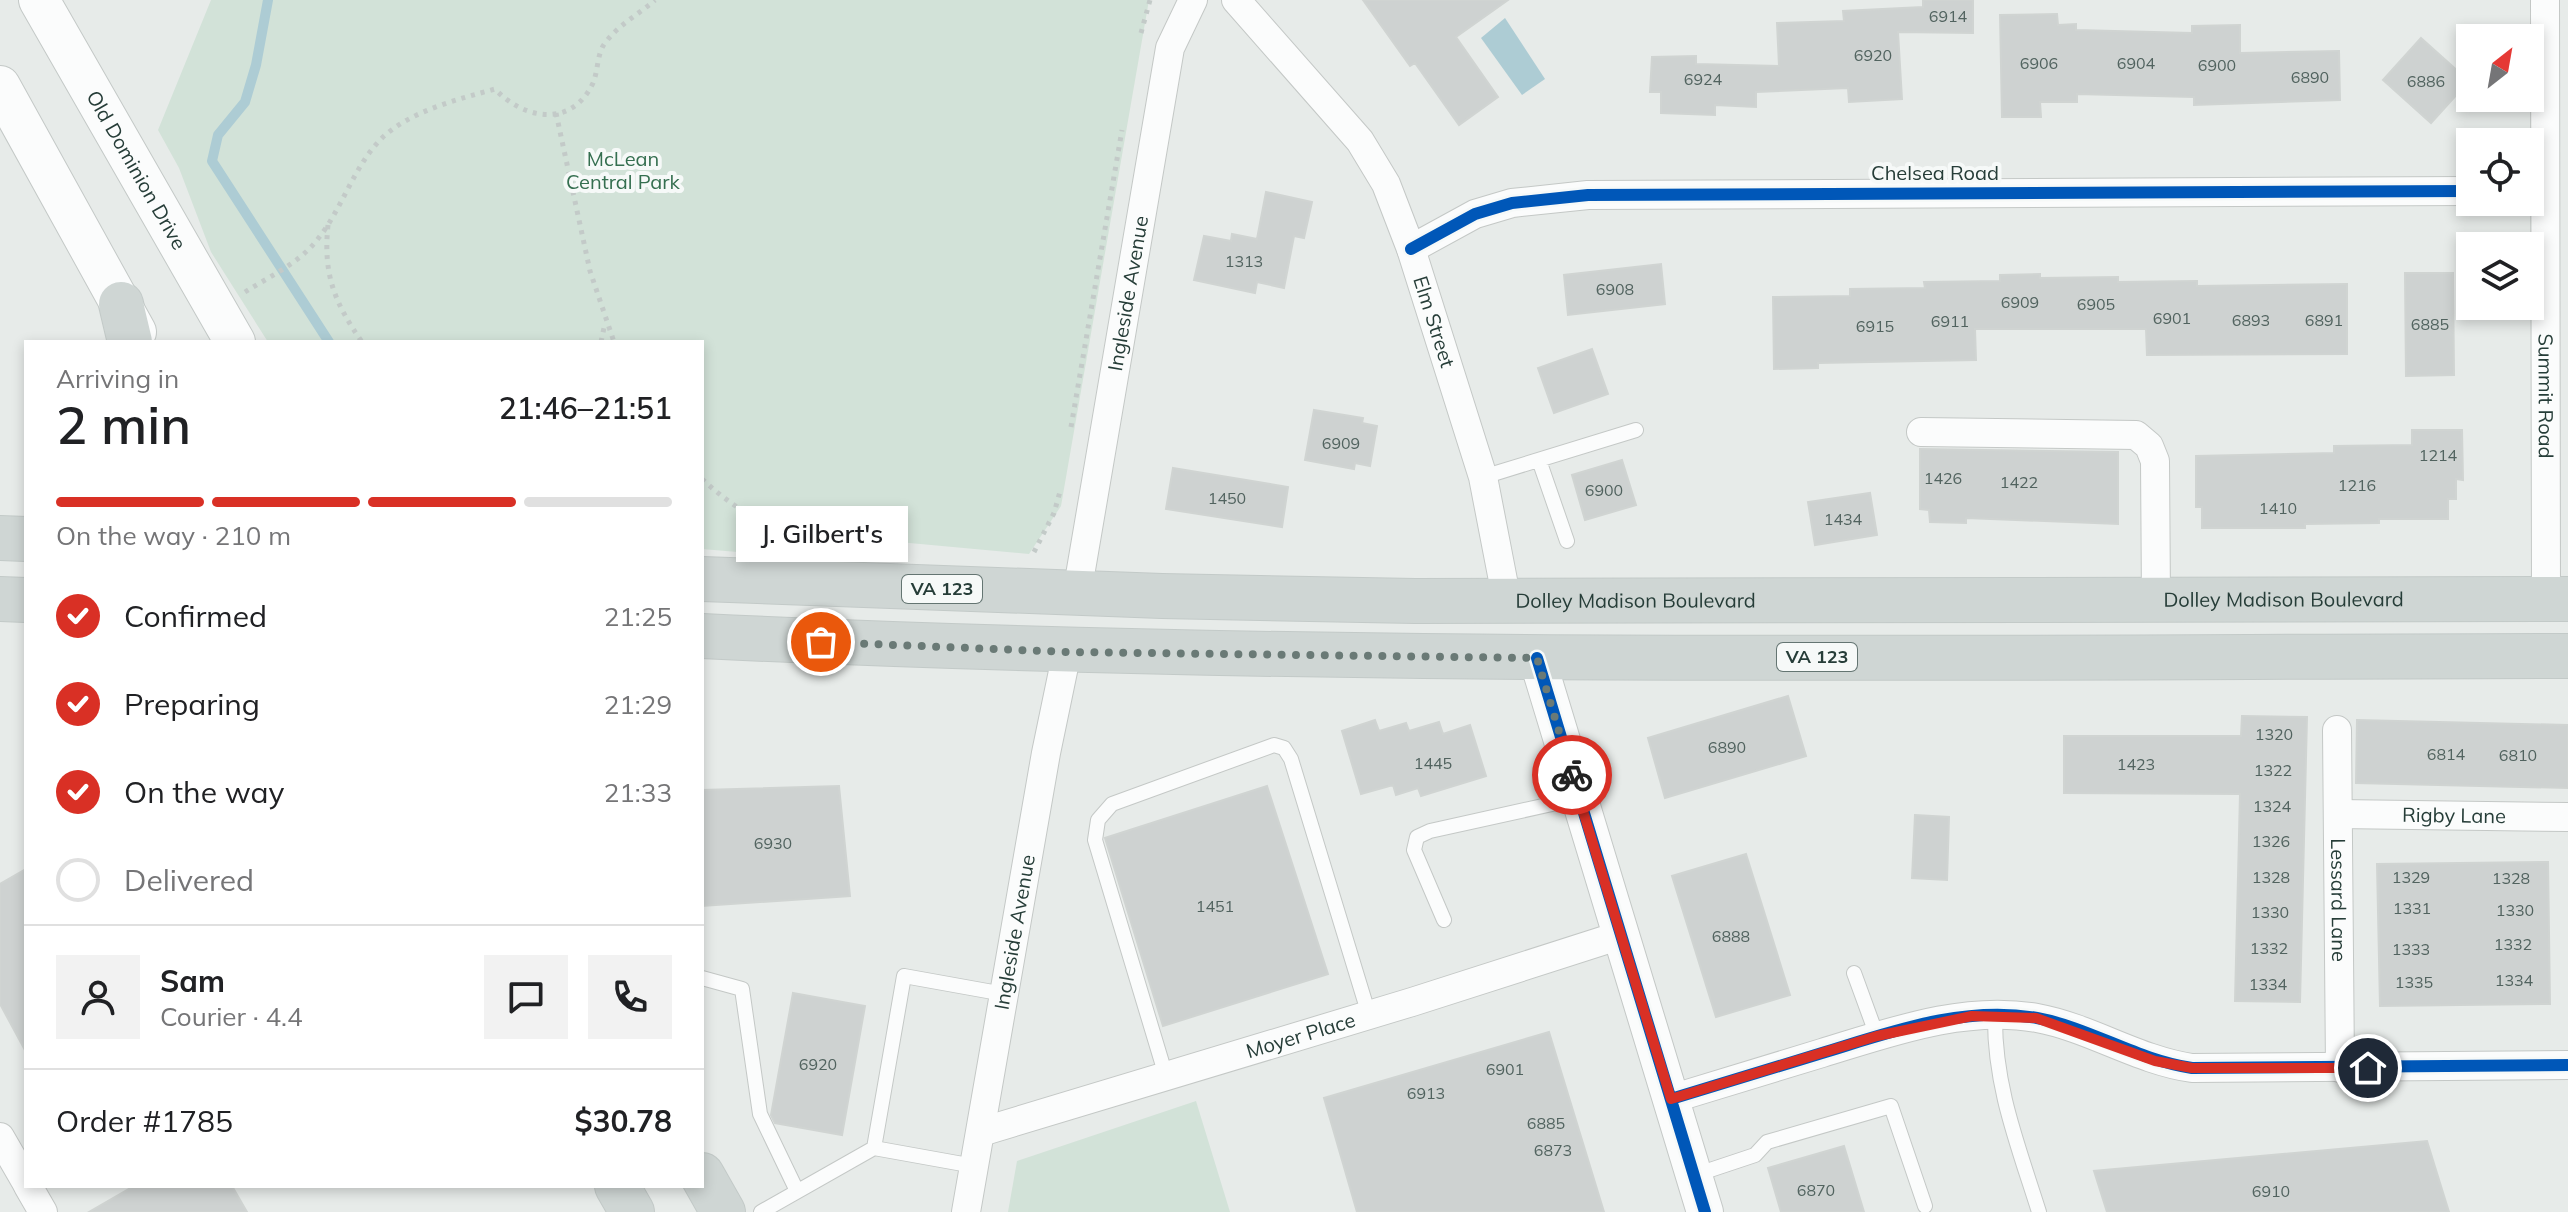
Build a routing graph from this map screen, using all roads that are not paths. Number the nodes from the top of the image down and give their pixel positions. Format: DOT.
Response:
graph roads {
  1 [pos="39,0"];
  2 [pos="1193,0"];
  3 [pos="1236,0"];
  4 [pos="2545,0"];
  5 [pos="0,86"];
  6 [pos="2548,190"];
  7 [pos="2456,191"];
  8 [pos="1411,249"];
  9 [pos="125,323"];
  10 [pos="140,340"];
  11 [pos="234,340"];
  12 [pos="1636,430"];
  13 [pos="1921,432"];
  14 [pos="1539,460"];
  15 [pos="1483,477"];
  16 [pos="0,538"];
  17 [pos="24,539"];
  18 [pos="1567,541"];
  19 [pos="704,579"];
  20 [pos="1077,593"];
  21 [pos="1162,596"];
  22 [pos="0,599"];
  23 [pos="2557,599"];
  24 [pos="24,600"];
  25 [pos="2156,600"];
  26 [pos="1507,601"];
  27 [pos="704,636"];
  28 [pos="926,647"];
  29 [pos="1067,652"];
  30 [pos="2568,656"];
  31 [pos="1537,658"];
  32 [pos="2337,730"];
  33 [pos="1579,798"];
  34 [pos="2338,814"];
  35 [pos="2568,817"];
  36 [pos="1444,920"];
  37 [pos="1621,935"];
  38 [pos="1854,973"];
  39 [pos="704,979"];
  40 [pos="1004,994"];
  41 [pos="1369,1015"];
  42 [pos="1995,1015"];
  43 [pos="1877,1036"];
  44 [pos="2568,1065"];
  45 [pos="2340,1068"];
  46 [pos="1166,1076"];
  47 [pos="1671,1099"];
  48 [pos="981,1132"];
  49 [pos="0,1137"];
  50 [pos="874,1148"];
  51 [pos="974,1166"];
  52 [pos="1694,1176"];
  53 [pos="24,1179"];
  54 [pos="704,1179"];
  55 [pos="29,1188"];
  56 [pos="618,1188"];
  57 [pos="797,1191"];
  58 [pos="1925,1206"];
  59 [pos="43,1212"];
  60 [pos="632,1212"];
  61 [pos="723,1212"];
  62 [pos="761,1212"];
  63 [pos="966,1212"];
  64 [pos="1705,1212"];
  65 [pos="2039,1212"];
  1 -- 11 [label="main road, Old Dominion Drive"];
  2 -- 20 [label="street, Ingleside Avenue"];
  3 -- 8 [label="street, Elm Street"];
  4 -- 6 [label="street, Summit Road"];
  5 -- 9 [label="main road"];
  6 -- 23 [label="street, Summit Road"];
  7 -- 8 [label="street, Chelsea Road"];
  8 -- 15 [label="street, Elm Street"];
  9 -- 10 [label="main road"];
  12 -- 14 [label="lane"];
  13 -- 25 [label="street"];
  14 -- 15 [label="lane"];
  14 -- 18 [label="lane"];
  15 -- 26 [label="street, Elm Street"];
  16 -- 17 [label="main road"];
  19 -- 20 [label="main road, Dolley Madison Boulevard / VA 123"];
  20 -- 21 [label="main road, Dolley Madison Boulevard / VA 123"];
  20 -- 28 [label="main road"];
  21 -- 26 [label="main road, Dolley Madison Boulevard / VA 123"];
  21 -- 29 [label="main road"];
  22 -- 24 [label="main road"];
  23 -- 25 [label="main road, Dolley Madison Boulevard / VA 123"];
  25 -- 26 [label="main road, Dolley Madison Boulevard / VA 123"];
  27 -- 28 [label="main road, VA 123"];
  28 -- 29 [label="main road, VA 123"];
  29 -- 31 [label="main road, VA 123"];
  29 -- 40 [label="street, Ingleside Avenue"];
  30 -- 31 [label="main road, VA 123"];
  31 -- 33 [label="street"];
  32 -- 34 [label="street, Lessard Lane"];
  33 -- 36 [label="lane"];
  33 -- 37 [label="street"];
  34 -- 35 [label="street, Rigby Lane"];
  34 -- 45 [label="street, Lessard Lane"];
  37 -- 41 [label="street, Moyer Place"];
  37 -- 47 [label="street"];
  38 -- 43 [label="lane"];
  39 -- 57 [label="lane"];
  40 -- 48 [label="street, Ingleside Avenue"];
  40 -- 50 [label="lane"];
  41 -- 46 [label="street, Moyer Place"];
  41 -- 46 [label="lane"];
  42 -- 43 [label="street"];
  42 -- 45 [label="street"];
  42 -- 65 [label="lane"];
  43 -- 47 [label="street"];
  44 -- 45 [label="street"];
  46 -- 48 [label="street, Moyer Place"];
  47 -- 52 [label="street"];
  48 -- 51 [label="street, Ingleside Avenue"];
  49 -- 53 [label="street"];
  50 -- 51 [label="lane"];
  50 -- 57 [label="lane"];
  51 -- 63 [label="street, Ingleside Avenue"];
  52 -- 58 [label="lane"];
  52 -- 64 [label="street"];
  54 -- 61 [label="main road"];
  55 -- 59 [label="street"];
  56 -- 60 [label="main road"];
  57 -- 62 [label="lane"];
}
